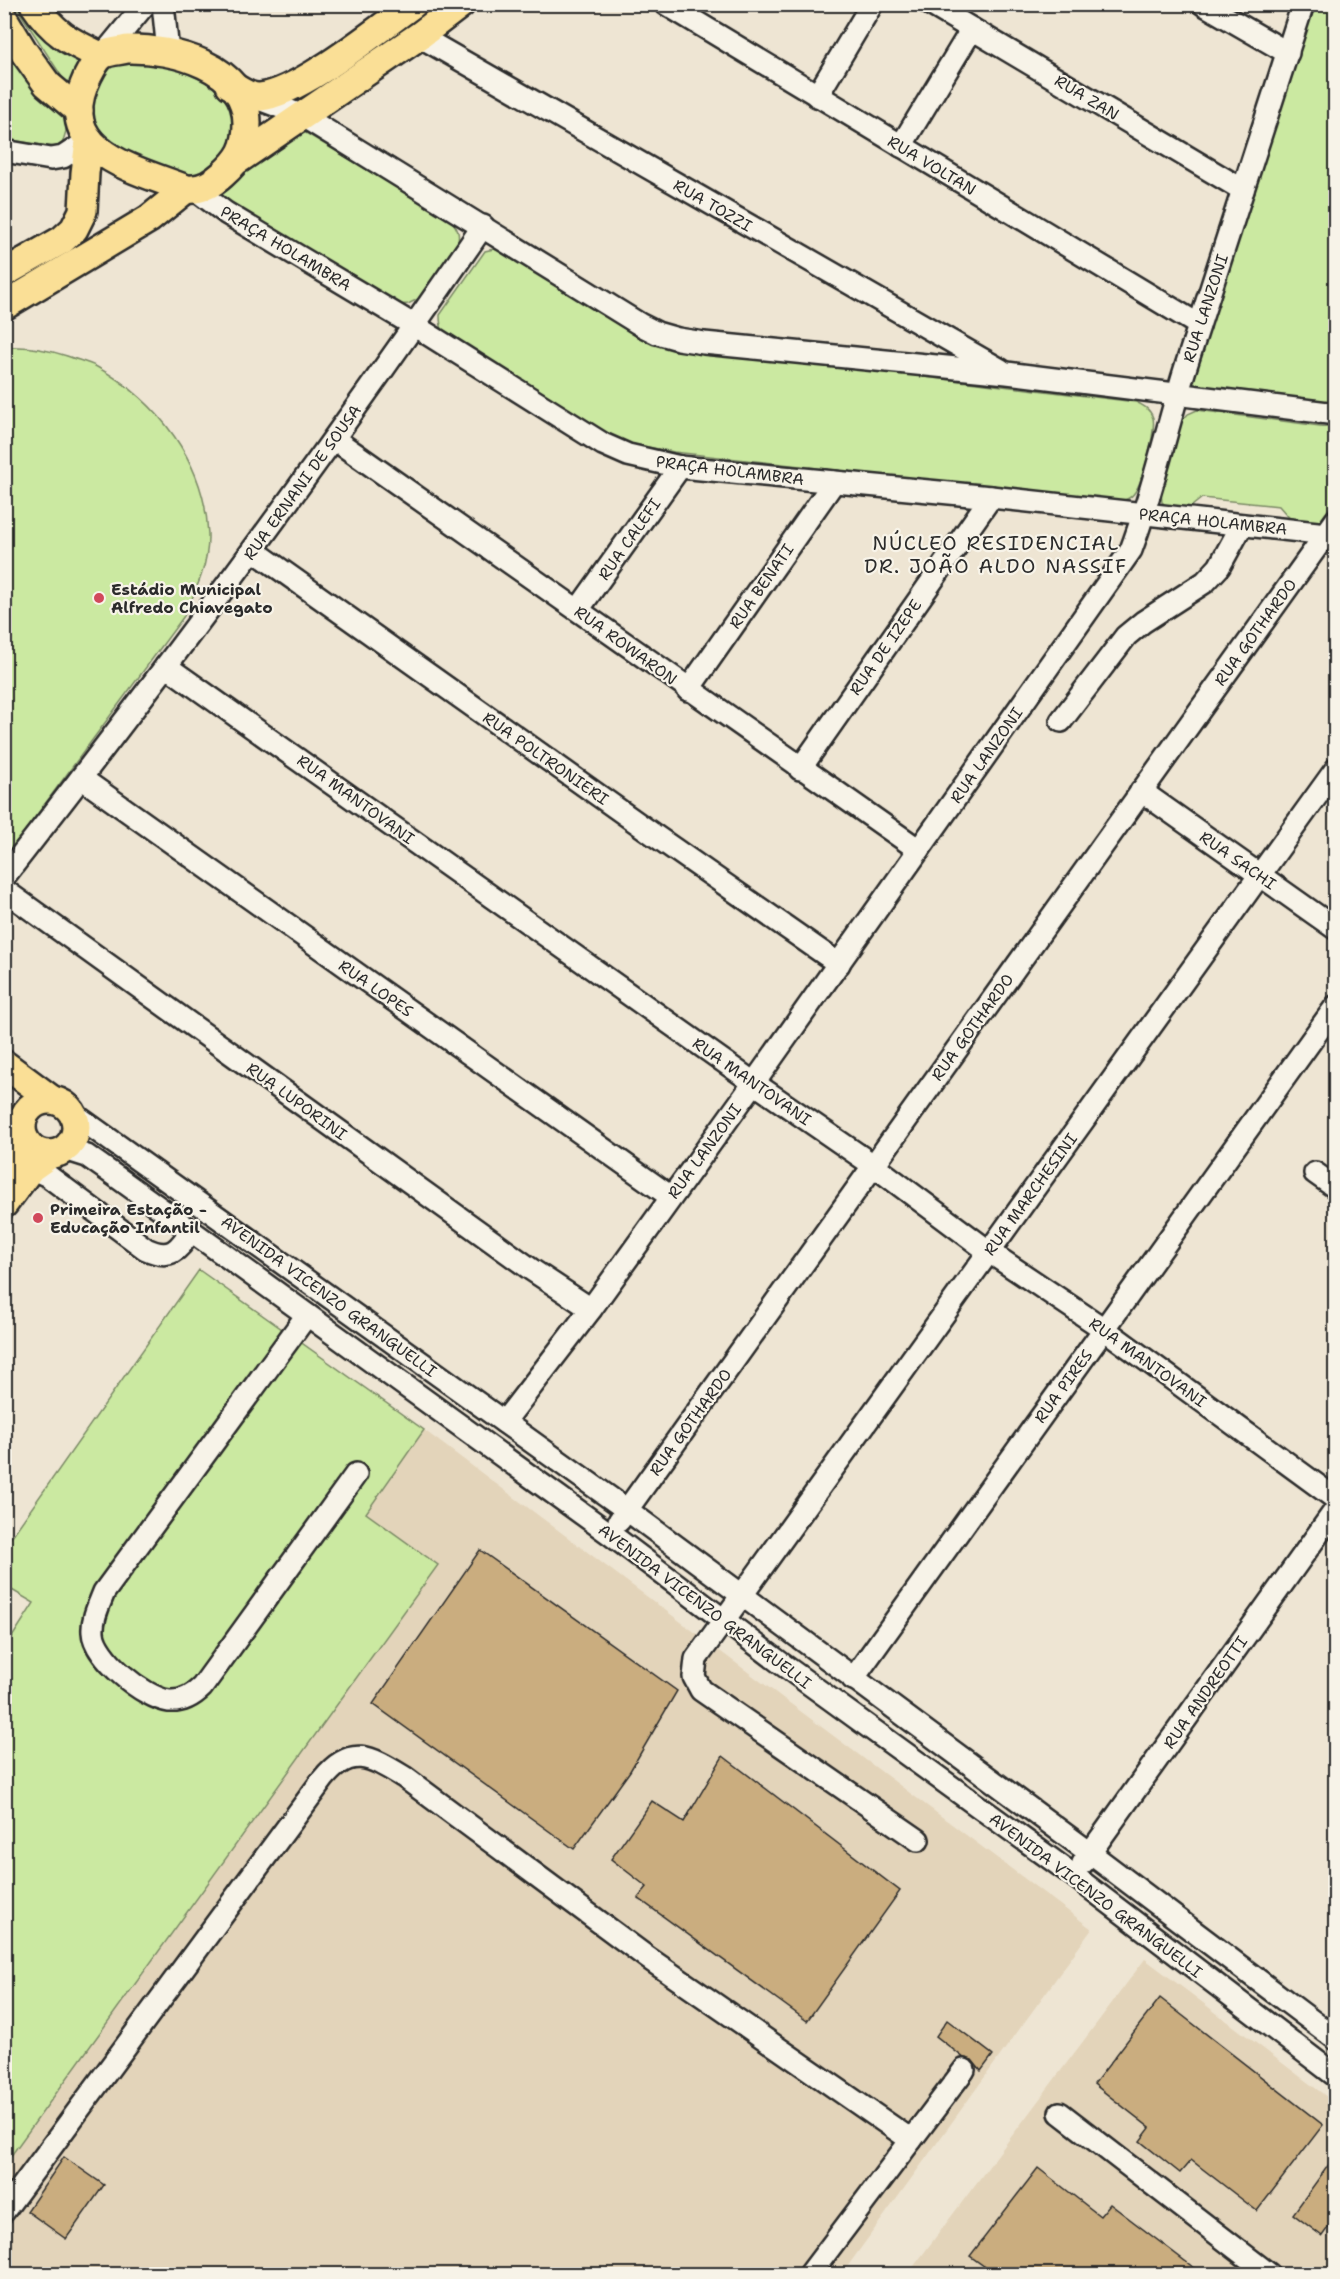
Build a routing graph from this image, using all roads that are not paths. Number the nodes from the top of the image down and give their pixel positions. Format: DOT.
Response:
graph roads {
  1 [pos="34,4"];
  2 [pos="145,4"];
  3 [pos="163,4"];
  4 [pos="413,4"];
  5 [pos="461,4"];
  6 [pos="666,4"];
  7 [pos="872,4"];
  8 [pos="930,4"];
  9 [pos="1203,4"];
  10 [pos="1303,4"];
  11 [pos="7,25"];
  12 [pos="972,29"];
  13 [pos="419,36"];
  14 [pos="168,52"];
  15 [pos="1288,53"];
  16 [pos="102,55"];
  17 [pos="240,91"];
  18 [pos="818,96"];
  19 [pos="79,111"];
  20 [pos="301,116"];
  21 [pos="89,140"];
  22 [pos="901,146"];
  23 [pos="4,151"];
  24 [pos="239,159"];
  25 [pos="192,190"];
  26 [pos="1243,190"];
  27 [pos="483,226"];
  28 [pos="4,273"];
  29 [pos="4,306"];
  30 [pos="1199,325"];
  31 [pos="415,326"];
  32 [pos="1007,373"];
  33 [pos="1177,396"];
  34 [pos="1335,414"];
  35 [pos="334,438"];
  36 [pos="680,467"];
  37 [pos="834,482"];
  38 [pos="991,497"];
  39 [pos="1145,513"];
  40 [pos="1242,525"];
  41 [pos="1332,530"];
  42 [pos="253,550"];
  43 [pos="578,610"];
  44 [pos="166,666"];
  45 [pos="688,690"];
  46 [pos="1061,721"];
  47 [pos="800,769"];
  48 [pos="1335,769"];
  49 [pos="81,778"];
  50 [pos="1141,791"];
  51 [pos="918,850"];
  52 [pos="1259,875"];
  53 [pos="4,877"];
  54 [pos="4,890"];
  55 [pos="1335,929"];
  56 [pos="839,964"];
  57 [pos="1335,1006"];
  58 [pos="4,1064"];
  59 [pos="754,1083"];
  60 [pos="51,1099"];
  61 [pos="4,1104"];
  62 [pos="74,1114"];
  63 [pos="23,1131"];
  64 [pos="49,1157"];
  65 [pos="4,1165"];
  66 [pos="873,1165"];
  67 [pos="1315,1173"];
  68 [pos="1335,1188"];
  69 [pos="671,1197"];
  70 [pos="4,1204"];
  71 [pos="191,1230"];
  72 [pos="988,1251"];
  73 [pos="591,1309"];
  74 [pos="307,1315"];
  75 [pos="1104,1329"];
  76 [pos="504,1422"];
  77 [pos="356,1474"];
  78 [pos="1335,1498"];
  79 [pos="1335,1509"];
  80 [pos="627,1510"];
  81 [pos="610,1534"];
  82 [pos="742,1597"];
  83 [pos="725,1620"];
  84 [pos="853,1679"];
  85 [pos="918,1840"];
  86 [pos="1090,1853"];
  87 [pos="1073,1875"];
  88 [pos="1155,1901"];
  89 [pos="1137,1925"];
  90 [pos="1269,1990"];
  91 [pos="1253,2013"];
  92 [pos="1335,2039"];
  93 [pos="964,2070"];
  94 [pos="1335,2076"];
  95 [pos="1060,2113"];
  96 [pos="911,2140"];
  97 [pos="4,2211"];
  98 [pos="810,2274"];
  99 [pos="1269,2274"];
  1 -- 16 [label="main road"];
  2 -- 16 [label="street"];
  3 -- 14 [label="street"];
  4 -- 17 [label="main road"];
  5 -- 13 [label="main road"];
  6 -- 18 [label="street, RUA VOLTAN"];
  7 -- 18 [label="street"];
  8 -- 12 [label="street, RUA ZAN"];
  9 -- 15 [label="street"];
  10 -- 15 [label="street, RUA LANZONI"];
  11 -- 19 [label="main road"];
  12 -- 22 [label="street"];
  12 -- 26 [label="street, RUA ZAN"];
  13 -- 20 [label="main road"];
  13 -- 32 [label="street, RUA TOZZI"];
  14 -- 16 [label="main road"];
  14 -- 17 [label="main road"];
  15 -- 26 [label="street, RUA LANZONI"];
  16 -- 19 [label="main road"];
  17 -- 20 [label="street"];
  17 -- 24 [label="main road"];
  18 -- 22 [label="street, RUA VOLTAN"];
  19 -- 21 [label="main road"];
  20 -- 24 [label="main road"];
  20 -- 27 [label="street"];
  21 -- 23 [label="street"];
  21 -- 25 [label="main road"];
  21 -- 28 [label="main road"];
  22 -- 30 [label="street, RUA VOLTAN"];
  24 -- 25 [label="main road"];
  25 -- 29 [label="main road"];
  25 -- 31 [label="street, PRAÇA HOLAMBRA"];
  26 -- 30 [label="street, RUA LANZONI"];
  27 -- 31 [label="street, RUA ERNANI DE SOUSA"];
  27 -- 32 [label="street"];
  30 -- 33 [label="street, RUA LANZONI"];
  31 -- 35 [label="street, RUA ERNANI DE SOUSA"];
  31 -- 36 [label="street, PRAÇA HOLAMBRA"];
  32 -- 33 [label="street"];
  33 -- 34 [label="street"];
  33 -- 39 [label="street, RUA LANZONI"];
  35 -- 42 [label="street, RUA ERNANI DE SOUSA"];
  35 -- 43 [label="street, RUA ROWARON"];
  36 -- 37 [label="street, PRAÇA HOLAMBRA"];
  36 -- 43 [label="street, RUA CALEFI"];
  37 -- 38 [label="street, PRAÇA HOLAMBRA"];
  37 -- 45 [label="street, RUA BENATI"];
  38 -- 39 [label="street, PRAÇA HOLAMBRA"];
  38 -- 47 [label="street, RUA DE IZEPE"];
  39 -- 40 [label="street, PRAÇA HOLAMBRA"];
  39 -- 51 [label="street, RUA LANZONI"];
  40 -- 41 [label="street, PRAÇA HOLAMBRA"];
  40 -- 46 [label="street"];
  41 -- 50 [label="street, RUA GOTHARDO"];
  42 -- 44 [label="street, RUA ERNANI DE SOUSA"];
  42 -- 56 [label="street, RUA POLTRONIERI"];
  43 -- 45 [label="street, RUA ROWARON"];
  44 -- 49 [label="street, RUA ERNANI DE SOUSA"];
  44 -- 59 [label="street, RUA MANTOVANI"];
  45 -- 47 [label="street, RUA ROWARON"];
  47 -- 51 [label="street, RUA ROWARON"];
  48 -- 52 [label="street, RUA MARCHESINI"];
  49 -- 53 [label="street, RUA ERNANI DE SOUSA"];
  49 -- 69 [label="street, RUA LOPES"];
  50 -- 52 [label="street, RUA SACHI"];
  50 -- 66 [label="street, RUA GOTHARDO"];
  51 -- 56 [label="street, RUA LANZONI"];
  52 -- 55 [label="street, RUA SACHI"];
  52 -- 72 [label="street, RUA MARCHESINI"];
  54 -- 73 [label="street, RUA LUPORINI"];
  56 -- 59 [label="street, RUA LANZONI"];
  57 -- 75 [label="street, RUA PIRES"];
  58 -- 60 [label="main road, AVENIDA VICENZO GRANGUELLI"];
  59 -- 66 [label="street, RUA MANTOVANI"];
  59 -- 69 [label="street, RUA LANZONI"];
  60 -- 62 [label="main road, AVENIDA VICENZO GRANGUELLI"];
  60 -- 63 [label="main road"];
  61 -- 63 [label="main road, AVENIDA VICENZO GRANGUELLI"];
  62 -- 64 [label="main road"];
  62 -- 76 [label="street, AVENIDA VICENZO GRANGUELLI"];
  63 -- 64 [label="main road, AVENIDA VICENZO GRANGUELLI"];
  63 -- 65 [label="main road"];
  64 -- 70 [label="main road"];
  64 -- 71 [label="street, AVENIDA VICENZO GRANGUELLI"];
  64 -- 71 [label="street"];
  66 -- 72 [label="street, RUA MANTOVANI"];
  66 -- 80 [label="street, RUA GOTHARDO"];
  67 -- 68 [label="street"];
  69 -- 73 [label="street, RUA LANZONI"];
  71 -- 74 [label="street, AVENIDA VICENZO GRANGUELLI"];
  72 -- 75 [label="street, RUA MANTOVANI"];
  72 -- 82 [label="street, RUA MARCHESINI"];
  73 -- 76 [label="street, RUA LANZONI"];
  74 -- 77 [label="street"];
  74 -- 81 [label="street, AVENIDA VICENZO GRANGUELLI"];
  75 -- 78 [label="street, RUA MANTOVANI"];
  75 -- 84 [label="street, RUA PIRES"];
  76 -- 80 [label="street, AVENIDA VICENZO GRANGUELLI"];
  79 -- 86 [label="street, RUA ANDREOTTI"];
  80 -- 81 [label="street, RUA GOTHARDO"];
  80 -- 82 [label="street, AVENIDA VICENZO GRANGUELLI"];
  81 -- 83 [label="street, AVENIDA VICENZO GRANGUELLI"];
  82 -- 83 [label="street, RUA MARCHESINI"];
  82 -- 84 [label="street, AVENIDA VICENZO GRANGUELLI"];
  83 -- 85 [label="street, RUA MARCHESINI"];
  83 -- 87 [label="street, AVENIDA VICENZO GRANGUELLI"];
  84 -- 86 [label="street, AVENIDA VICENZO GRANGUELLI"];
  86 -- 87 [label="street, RUA ANDREOTTI"];
  86 -- 88 [label="street, AVENIDA VICENZO GRANGUELLI"];
  87 -- 89 [label="street, AVENIDA VICENZO GRANGUELLI"];
  88 -- 89 [label="street"];
  88 -- 90 [label="street, AVENIDA VICENZO GRANGUELLI"];
  89 -- 91 [label="street, AVENIDA VICENZO GRANGUELLI"];
  90 -- 91 [label="street"];
  90 -- 92 [label="street, AVENIDA VICENZO GRANGUELLI"];
  91 -- 94 [label="street, AVENIDA VICENZO GRANGUELLI"];
  93 -- 96 [label="street"];
  95 -- 99 [label="street"];
  96 -- 97 [label="street"];
  96 -- 98 [label="street"];
}
